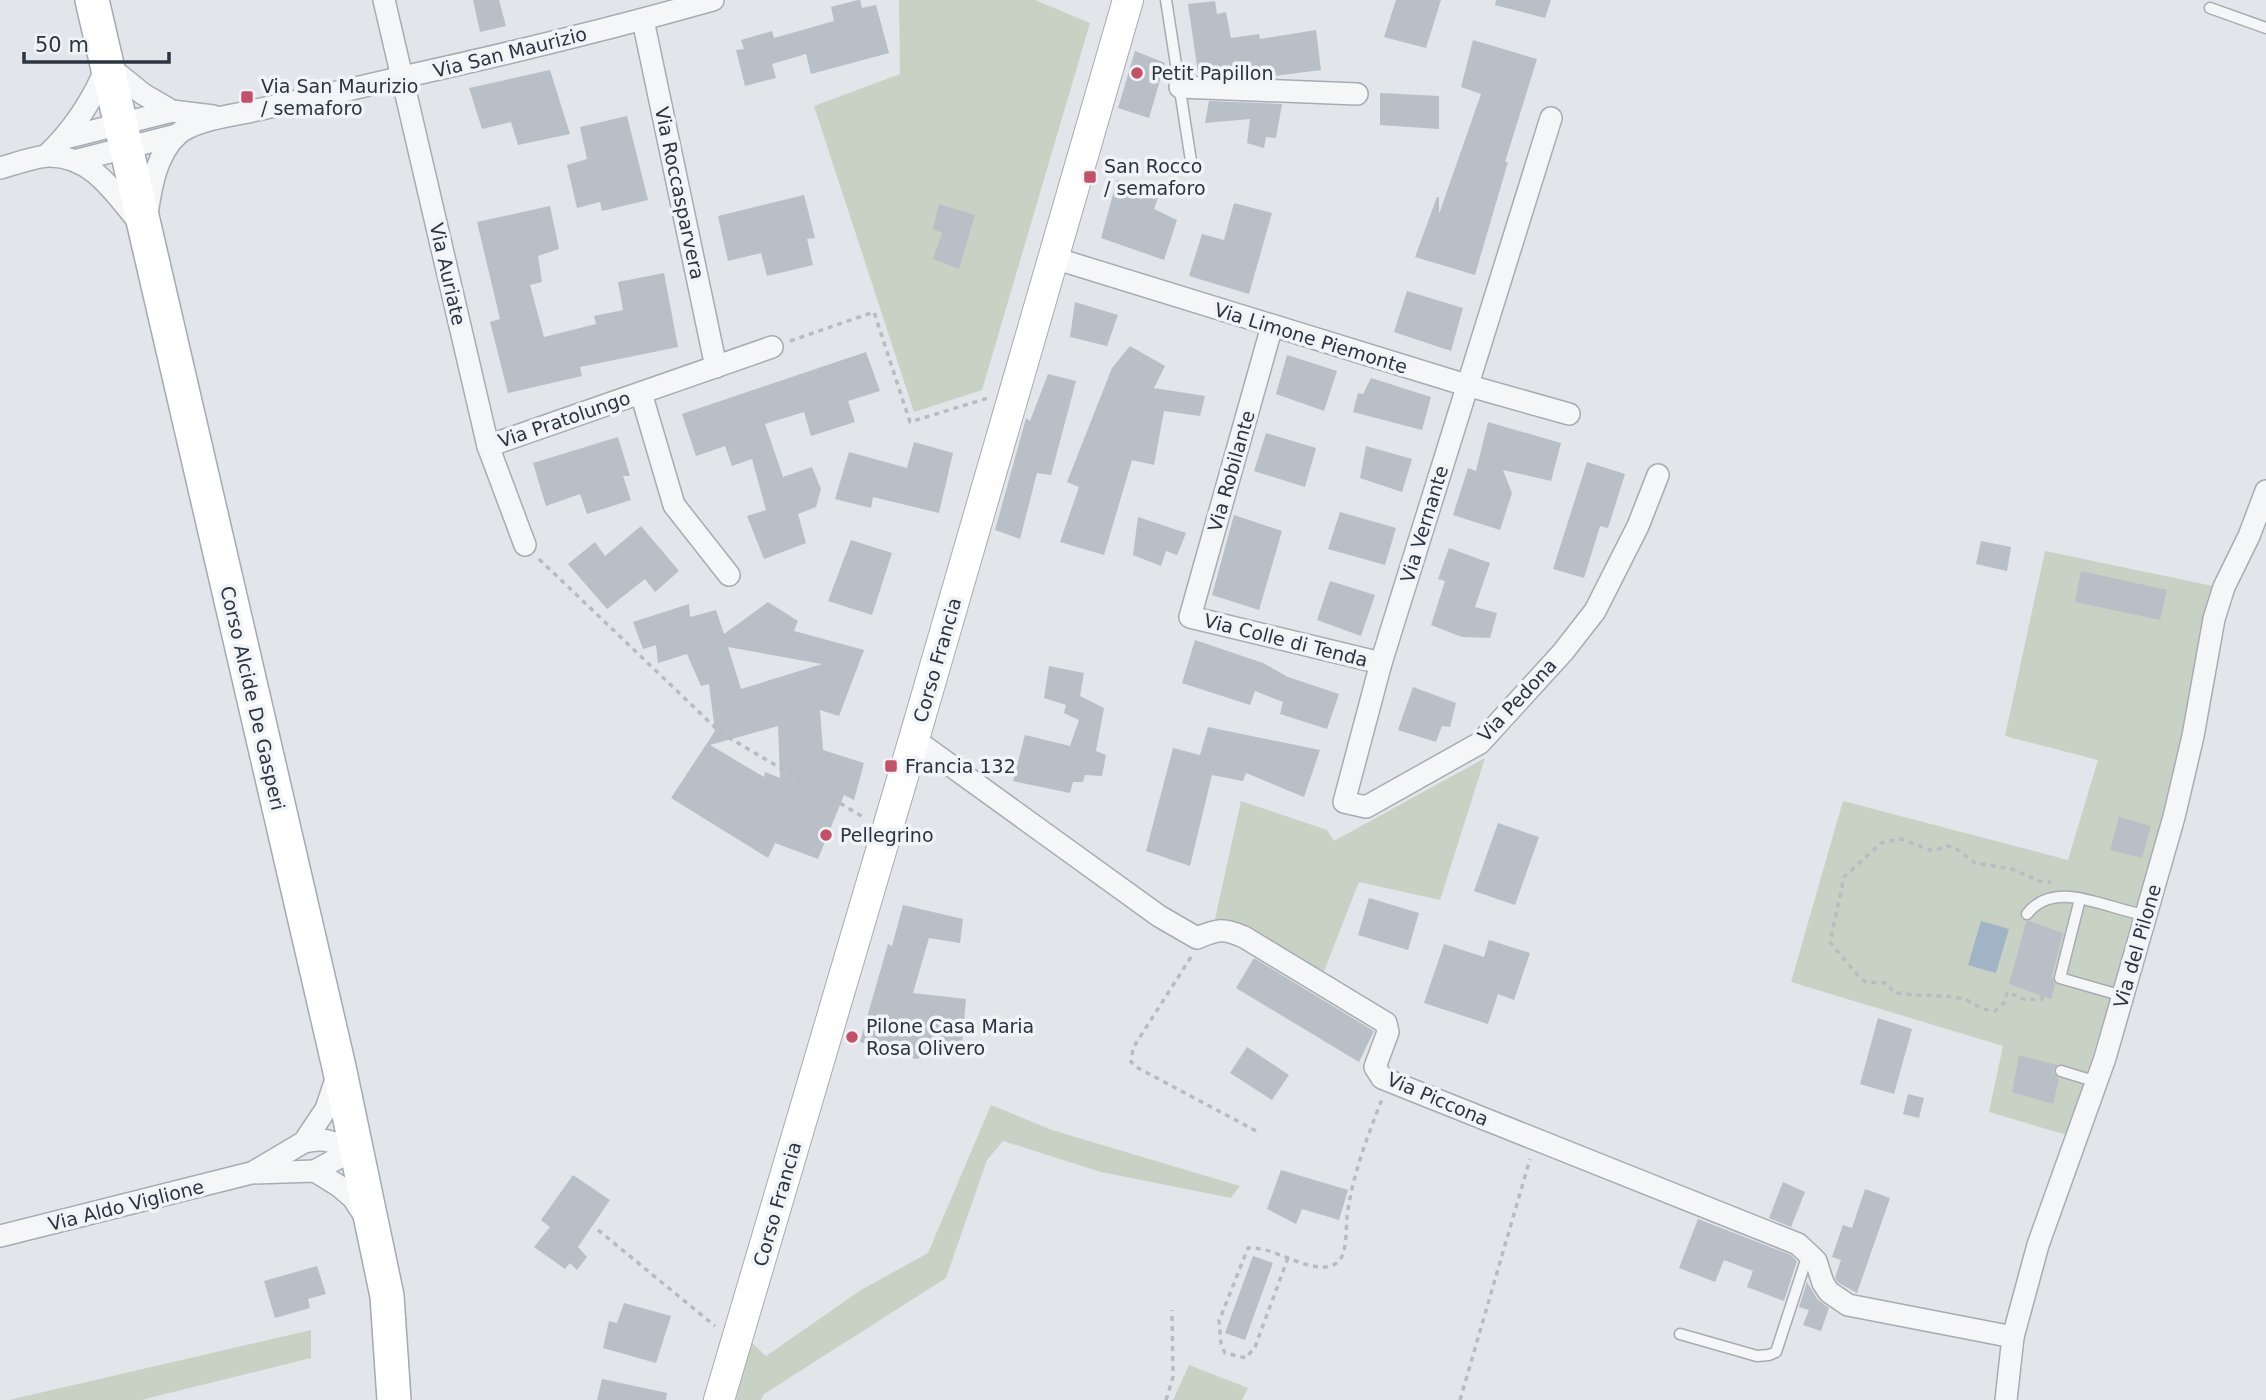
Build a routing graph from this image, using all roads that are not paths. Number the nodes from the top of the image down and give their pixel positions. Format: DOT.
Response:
graph roads {
  1 [pos="92,0"];
  2 [pos="384,0"];
  3 [pos="713,0"];
  4 [pos="1166,0"];
  5 [pos="1121,2"];
  6 [pos="2210,8"];
  7 [pos="643,20"];
  8 [pos="2266,29"];
  9 [pos="107,65"];
  10 [pos="403,77"];
  11 [pos="1180,87"];
  12 [pos="1357,94"];
  13 [pos="172,111"];
  14 [pos="223,117"];
  15 [pos="1551,118"];
  16 [pos="177,135"];
  17 [pos="122,136"];
  18 [pos="65,138"];
  19 [pos="46,156"];
  20 [pos="78,160"];
  21 [pos="1191,161"];
  22 [pos="0,169"];
  23 [pos="145,230"];
  24 [pos="1055,258"];
  25 [pos="1272,326"];
  26 [pos="772,347"];
  27 [pos="716,367"];
  28 [pos="1466,385"];
  29 [pos="641,393"];
  30 [pos="1569,414"];
  31 [pos="488,446"];
  32 [pos="1658,475"];
  33 [pos="2266,491"];
  34 [pos="524,545"];
  35 [pos="729,575"];
  36 [pos="1190,617"];
  37 [pos="1381,663"];
  38 [pos="914,739"];
  39 [pos="2080,899"];
  40 [pos="2027,914"];
  41 [pos="2146,915"];
  42 [pos="2123,996"];
  43 [pos="339,1067"];
  44 [pos="2061,1070"];
  45 [pos="2097,1082"];
  46 [pos="304,1142"];
  47 [pos="351,1151"];
  48 [pos="315,1171"];
  49 [pos="251,1173"];
  50 [pos="374,1228"];
  51 [pos="0,1236"];
  52 [pos="1808,1254"];
  53 [pos="1680,1334"];
  54 [pos="2013,1337"];
  55 [pos="394,1400"];
  56 [pos="719,1400"];
  57 [pos="2006,1400"];
  1 -- 9 [label="main road, Corso Alcide De Gasperi"];
  2 -- 10 [label="street, Via Auriate"];
  3 -- 7 [label="street, Via San Maurizio"];
  4 -- 11 [label="lane"];
  5 -- 24 [label="main road, Corso Francia"];
  6 -- 8 [label="lane"];
  7 -- 10 [label="street, Via San Maurizio"];
  7 -- 27 [label="street, Via Roccasparvera"];
  9 -- 13 [label="street"];
  9 -- 17 [label="main road, Corso Alcide De Gasperi"];
  9 -- 18 [label="street"];
  10 -- 14 [label="street, Via San Maurizio"];
  10 -- 31 [label="street, Via Auriate"];
  11 -- 12 [label="street"];
  11 -- 21 [label="lane"];
  13 -- 14 [label="street"];
  13 -- 17 [label="street"];
  14 -- 16 [label="street"];
  15 -- 28 [label="street, Via Vernante"];
  16 -- 17 [label="street"];
  16 -- 23 [label="street"];
  17 -- 18 [label="street"];
  17 -- 20 [label="street"];
  17 -- 23 [label="main road, Corso Alcide De Gasperi"];
  18 -- 19 [label="street"];
  19 -- 20 [label="street"];
  19 -- 22 [label="street"];
  20 -- 23 [label="street"];
  23 -- 43 [label="main road, Corso Alcide De Gasperi"];
  24 -- 25 [label="street, Via Limone Piemonte"];
  24 -- 38 [label="main road, Corso Francia"];
  25 -- 28 [label="street, Via Limone Piemonte"];
  25 -- 36 [label="street, Via Robilante"];
  26 -- 27 [label="street, Via Pratolungo"];
  27 -- 29 [label="street, Via Pratolungo"];
  28 -- 30 [label="street, Via Limone Piemonte"];
  28 -- 37 [label="street, Via Vernante"];
  29 -- 31 [label="street, Via Pratolungo"];
  29 -- 35 [label="street, Via Pratolungo"];
  31 -- 34 [label="street, Via Auriate"];
  32 -- 37 [label="street, Via Pedona"];
  33 -- 41 [label="street, Via del Pilone"];
  36 -- 37 [label="street, Via Colle di Tenda"];
  38 -- 52 [label="street, Via Piccona"];
  38 -- 56 [label="main road, Corso Francia"];
  39 -- 40 [label="lane"];
  39 -- 41 [label="lane"];
  39 -- 42 [label="lane"];
  41 -- 42 [label="street, Via del Pilone"];
  42 -- 45 [label="street, Via del Pilone"];
  43 -- 46 [label="street, Via Aldo Viglione"];
  43 -- 47 [label="main road, Corso Alcide De Gasperi"];
  44 -- 45 [label="lane"];
  45 -- 54 [label="street, Via del Pilone"];
  46 -- 47 [label="street"];
  46 -- 49 [label="street, Via Aldo Viglione"];
  47 -- 48 [label="street"];
  47 -- 50 [label="main road, Corso Alcide De Gasperi"];
  48 -- 49 [label="street, Via Aldo Viglione"];
  48 -- 50 [label="street"];
  49 -- 51 [label="street, Via Aldo Viglione"];
  50 -- 55 [label="main road, Corso Alcide De Gasperi"];
  52 -- 53 [label="lane"];
  52 -- 54 [label="street"];
  54 -- 57 [label="street, Via del Pilone"];
}
